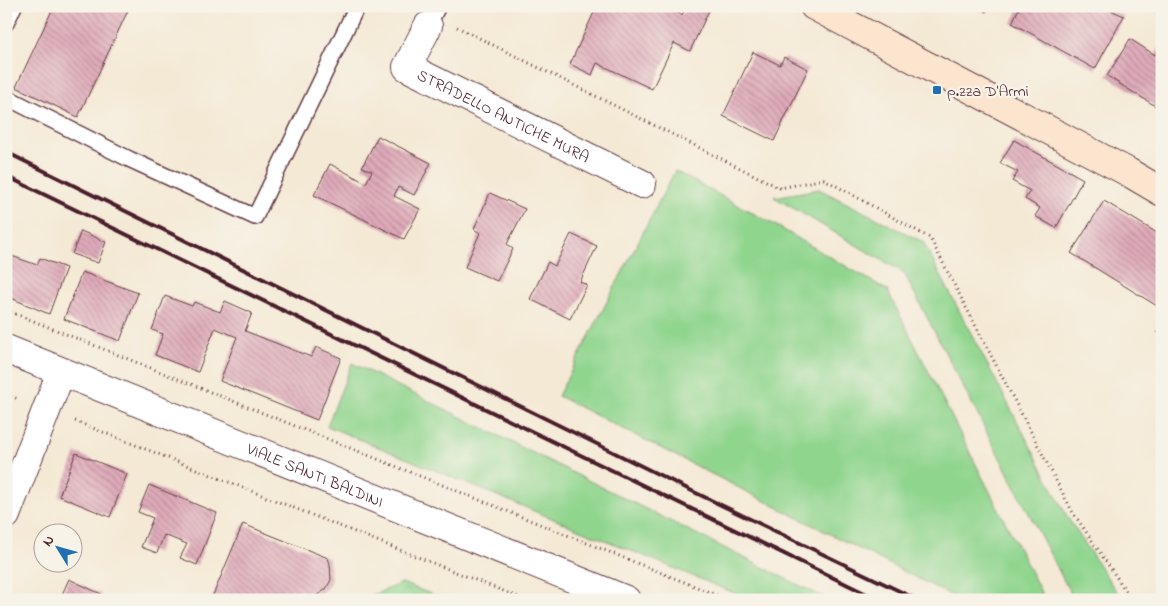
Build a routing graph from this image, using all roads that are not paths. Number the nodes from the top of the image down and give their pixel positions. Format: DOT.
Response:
graph roads {
  1 [pos="14,6"];
  2 [pos="357,6"];
  3 [pos="814,6"];
  4 [pos="433,16"];
  5 [pos="6,23"];
  6 [pos="6,97"];
  7 [pos="642,184"];
  8 [pos="1162,192"];
  9 [pos="6,349"];
  10 [pos="61,372"];
  11 [pos="6,515"];
  12 [pos="626,600"];
  1 -- 5 [label="lane"];
  2 -- 6 [label="lane"];
  3 -- 8 [label="street"];
  4 -- 7 [label="street, STRADELLO ANTICHE MURA"];
  9 -- 10 [label="street, VIALE SANTI BALDINI"];
  10 -- 11 [label="street"];
  10 -- 12 [label="street, VIALE SANTI BALDINI"];
}
